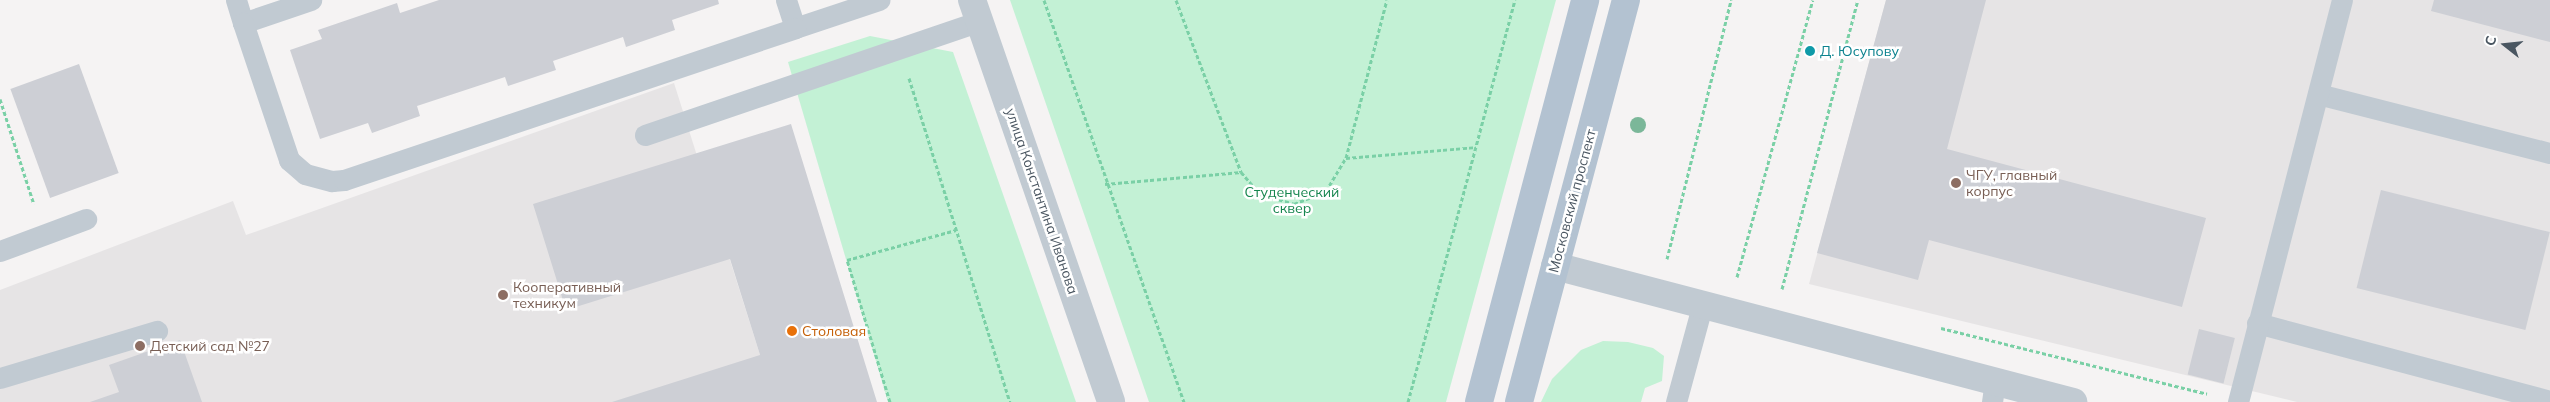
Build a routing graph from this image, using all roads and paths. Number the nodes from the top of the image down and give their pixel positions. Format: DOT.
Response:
graph roads {
  1 [pos="236,0"];
  2 [pos="311,0"];
  3 [pos="786,0"];
  4 [pos="879,0"];
  5 [pos="1044,0"];
  6 [pos="1176,0"];
  7 [pos="1387,0"];
  8 [pos="1515,0"];
  9 [pos="1585,0"];
  10 [pos="1626,0"];
  11 [pos="1731,0"];
  12 [pos="1813,0"];
  13 [pos="1858,0"];
  14 [pos="2342,0"];
  15 [pos="976,10"];
  16 [pos="243,23"];
  17 [pos="795,28"];
  18 [pos="900,48"];
  19 [pos="2318,94"];
  20 [pos="0,98"];
  21 [pos="645,135"];
  22 [pos="1476,147"];
  23 [pos="2550,153"];
  24 [pos="1346,158"];
  25 [pos="1241,172"];
  26 [pos="1105,184"];
  27 [pos="86,219"];
  28 [pos="956,230"];
  29 [pos="45,235"];
  30 [pos="0,251"];
  31 [pos="1675,261"];
  32 [pos="1555,266"];
  33 [pos="1727,276"];
  34 [pos="1736,278"];
  35 [pos="1745,281"];
  36 [pos="1773,287"];
  37 [pos="1782,289"];
  38 [pos="1792,292"];
  39 [pos="1702,306"];
  40 [pos="2257,323"];
  41 [pos="1938,327"];
  42 [pos="157,331"];
  43 [pos="0,378"];
  44 [pos="1994,392"];
  45 [pos="2209,394"];
  46 [pos="890,402"];
  47 [pos="1010,402"];
  48 [pos="1111,402"];
  49 [pos="1184,402"];
  50 [pos="1408,402"];
  51 [pos="1479,402"];
  52 [pos="1519,402"];
  53 [pos="1676,402"];
  54 [pos="2073,402"];
  55 [pos="2238,402"];
  56 [pos="2550,402"];
  1 -- 16 [label="lane"];
  2 -- 16 [label="lane"];
  3 -- 17 [label="lane"];
  4 -- 17 [label="lane"];
  5 -- 26 [label="path"];
  6 -- 25 [label="path"];
  7 -- 24 [label="path"];
  8 -- 22 [label="path"];
  9 -- 51 [label="main road"];
  10 -- 32 [label="main road, Московский проспект"];
  11 -- 31 [label="path"];
  12 -- 34 [label="path"];
  13 -- 37 [label="path"];
  14 -- 19 [label="lane"];
  15 -- 18 [label="lane"];
  15 -- 48 [label="street, улица Константина Иванова"];
  16 -- 17 [label="lane"];
  18 -- 21 [label="lane"];
  18 -- 28 [label="path"];
  19 -- 23 [label="lane"];
  19 -- 40 [label="lane"];
  20 -- 29 [label="path"];
  22 -- 24 [label="path"];
  22 -- 50 [label="path"];
  24 -- 25 [label="path"];
  25 -- 26 [label="path"];
  26 -- 49 [label="path"];
  27 -- 29 [label="lane"];
  28 -- 46 [label="path"];
  28 -- 47 [label="path"];
  29 -- 30 [label="lane"];
  32 -- 39 [label="street"];
  32 -- 52 [label="main road, Московский проспект"];
  33 -- 34 [label="path"];
  34 -- 35 [label="path"];
  36 -- 37 [label="path"];
  37 -- 38 [label="path"];
  39 -- 44 [label="street"];
  39 -- 53 [label="lane"];
  40 -- 55 [label="lane"];
  40 -- 56 [label="lane"];
  41 -- 45 [label="path"];
  42 -- 43 [label="lane"];
  44 -- 54 [label="street"];
}
